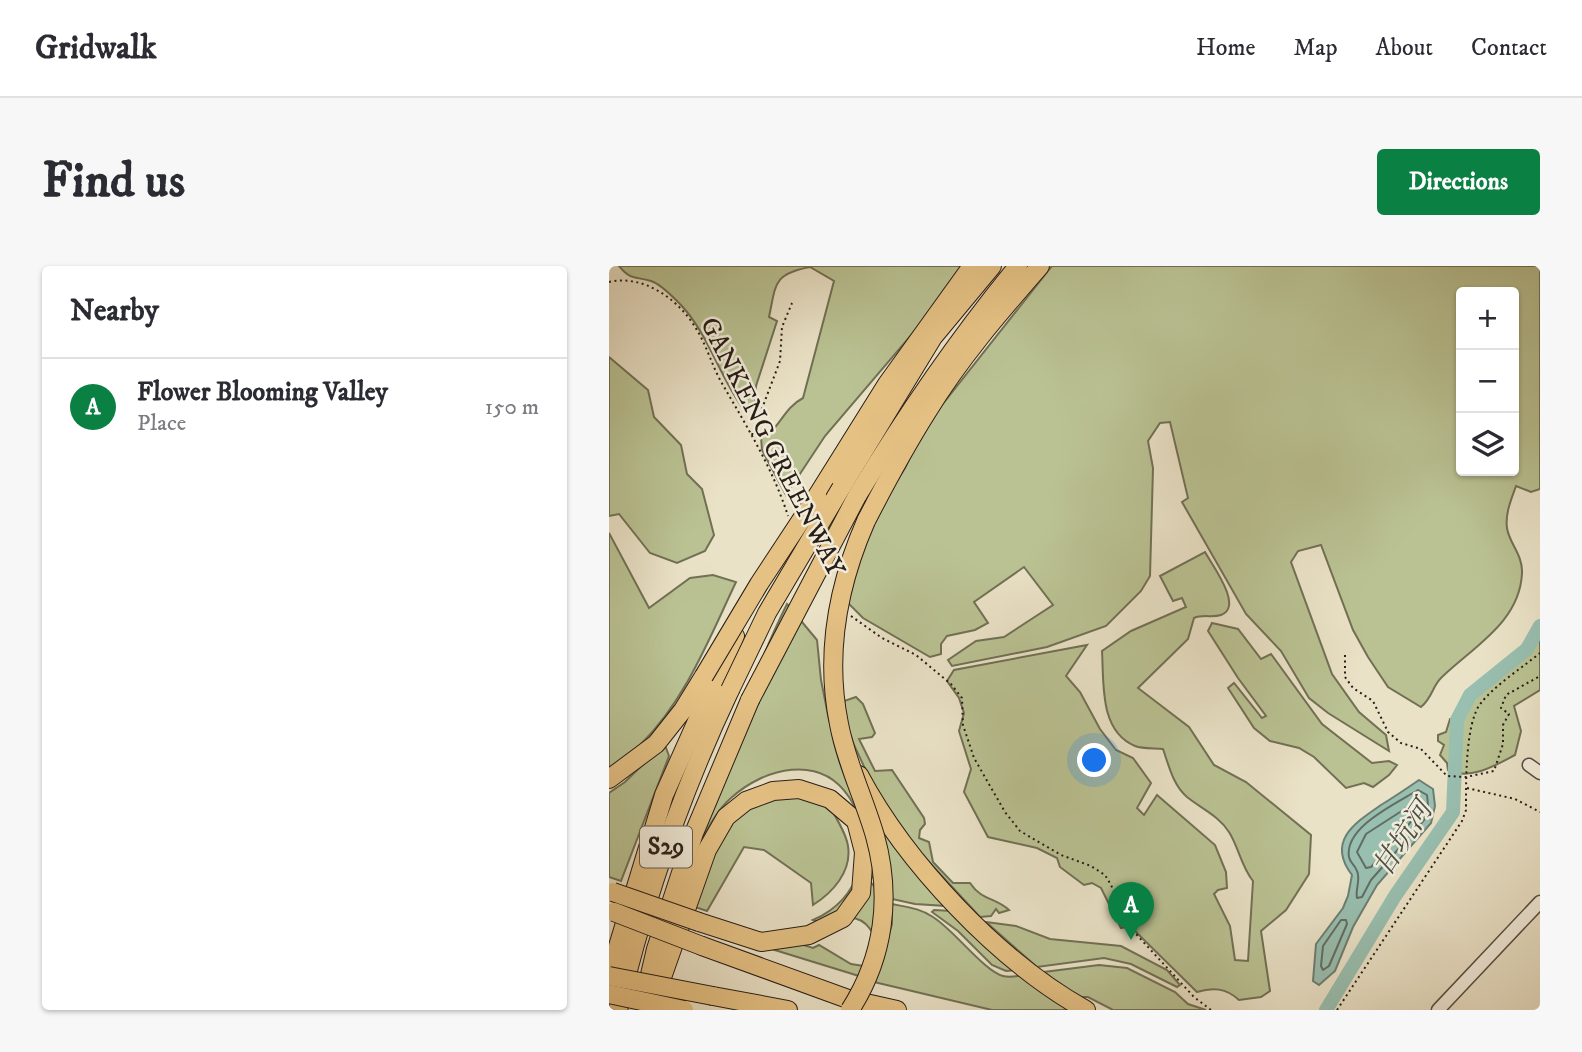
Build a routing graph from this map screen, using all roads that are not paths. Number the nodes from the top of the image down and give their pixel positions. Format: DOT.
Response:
graph roads {
  1 [pos="972,266"];
  2 [pos="992,266"];
  3 [pos="1018,266"];
  4 [pos="1040,266"];
  5 [pos="716,682"];
  6 [pos="846,750"];
  7 [pos="1529,765"];
  8 [pos="1540,773"];
  9 [pos="609,779"];
  10 [pos="611,891"];
  11 [pos="1540,902"];
  12 [pos="611,912"];
  13 [pos="609,976"];
  14 [pos="609,994"];
  15 [pos="1079,1006"];
  16 [pos="618,1010"];
  17 [pos="642,1010"];
  18 [pos="651,1010"];
  19 [pos="684,1010"];
  20 [pos="788,1010"];
  21 [pos="850,1010"];
  22 [pos="897,1010"];
  23 [pos="1438,1010"];
  1 -- 5 [label="highway, bridge"];
  2 -- 5 [label="highway, S29, bridge"];
  3 -- 17 [label="highway, S29, bridge"];
  4 -- 6 [label="highway, bridge"];
  5 -- 9 [label="highway"];
  5 -- 13 [label="highway"];
  5 -- 16 [label="highway, S29"];
  6 -- 15 [label="highway, bridge"];
  6 -- 21 [label="highway, bridge"];
  7 -- 8 [label="lane"];
  10 -- 18 [label="highway, bridge"];
  11 -- 23 [label="lane"];
  12 -- 22 [label="highway, bridge"];
  13 -- 20 [label="highway, bridge"];
  14 -- 19 [label="highway, bridge"];
}
